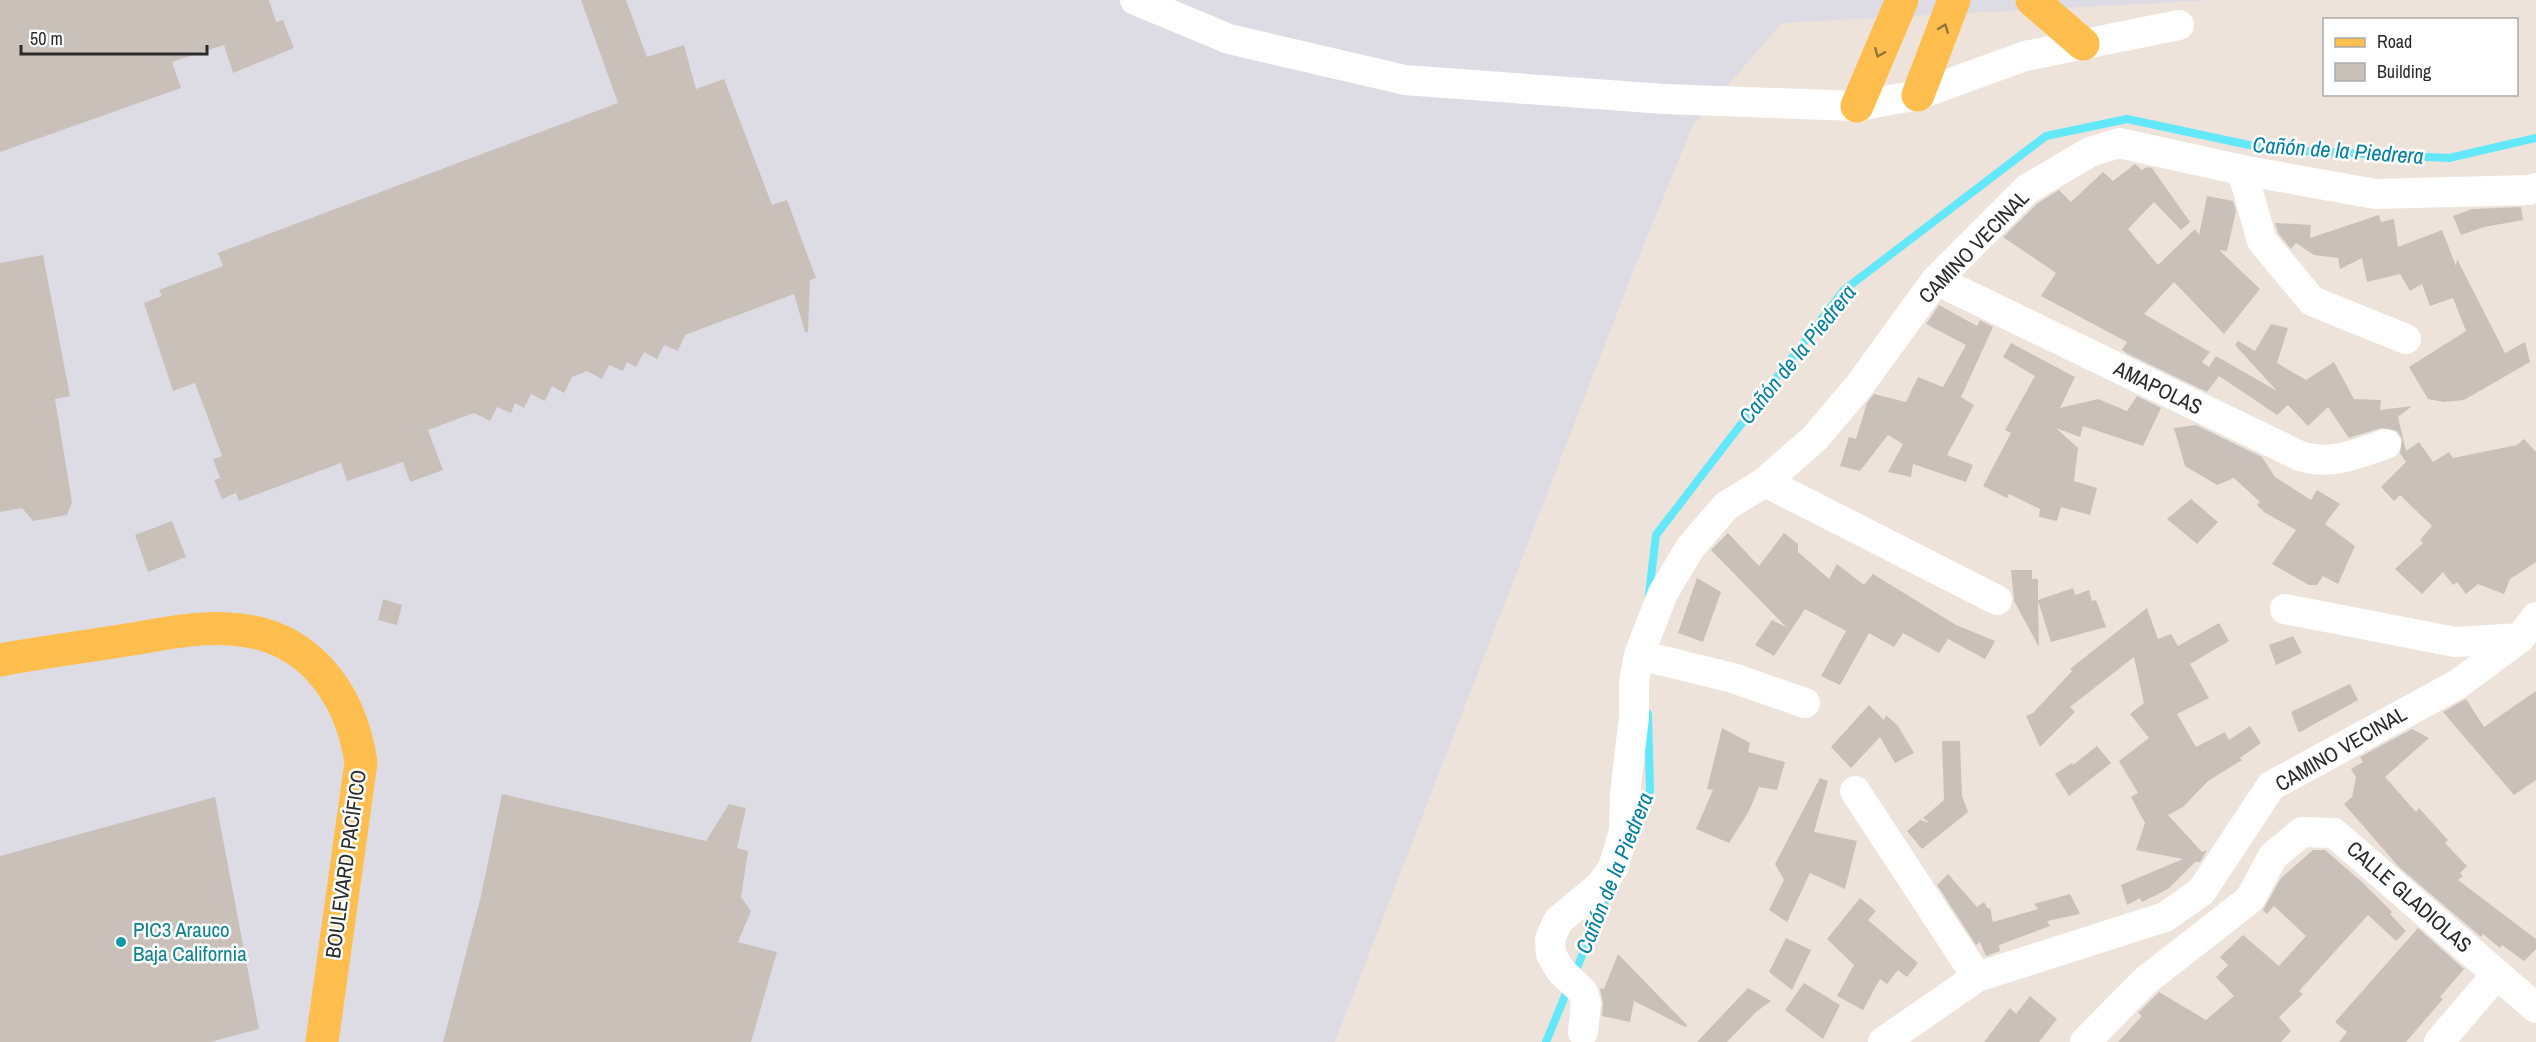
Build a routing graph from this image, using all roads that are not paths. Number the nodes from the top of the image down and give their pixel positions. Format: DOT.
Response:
graph roads {
  1 [pos="1135,0"];
  2 [pos="1902,0"];
  3 [pos="1954,0"];
  4 [pos="2032,0"];
  5 [pos="2179,26"];
  6 [pos="2083,44"];
  7 [pos="1918,95"];
  8 [pos="1857,106"];
  9 [pos="2242,170"];
  10 [pos="2536,188"];
  11 [pos="1936,280"];
  12 [pos="2406,339"];
  13 [pos="2386,444"];
  14 [pos="1765,482"];
  15 [pos="1997,600"];
  16 [pos="2285,609"];
  17 [pos="2528,628"];
  18 [pos="1639,655"];
  19 [pos="0,660"];
  20 [pos="1805,703"];
  21 [pos="1855,791"];
  22 [pos="2497,974"];
  23 [pos="1977,977"];
  24 [pos="2534,1001"];
  25 [pos="1583,1032"];
  26 [pos="322,1042"];
  27 [pos="1883,1042"];
  28 [pos="2085,1042"];
  29 [pos="2439,1042"];
  1 -- 8 [label="street"];
  2 -- 8 [label="main road, one-way"];
  7 -- 3 [label="main road, one-way"];
  4 -- 6 [label="main road"];
  5 -- 6 [label="street"];
  6 -- 7 [label="street"];
  7 -- 8 [label="street"];
  9 -- 10 [label="street, CAMINO VECINAL"];
  9 -- 11 [label="street, CAMINO VECINAL"];
  9 -- 12 [label="street"];
  11 -- 13 [label="street, AMAPOLAS"];
  11 -- 14 [label="street, CAMINO VECINAL"];
  14 -- 15 [label="street"];
  14 -- 18 [label="street, CAMINO VECINAL"];
  16 -- 17 [label="street"];
  17 -- 23 [label="street, CAMINO VECINAL"];
  18 -- 20 [label="street"];
  18 -- 25 [label="street, CAMINO VECINAL"];
  19 -- 26 [label="main road, BOULEVARD PACÍFICO"];
  21 -- 23 [label="street"];
  22 -- 24 [label="street, CALLE GLADIOLAS"];
  22 -- 28 [label="street, CALLE GLADIOLAS"];
  22 -- 29 [label="street"];
  23 -- 27 [label="street, CAMINO VECINAL"];
}
